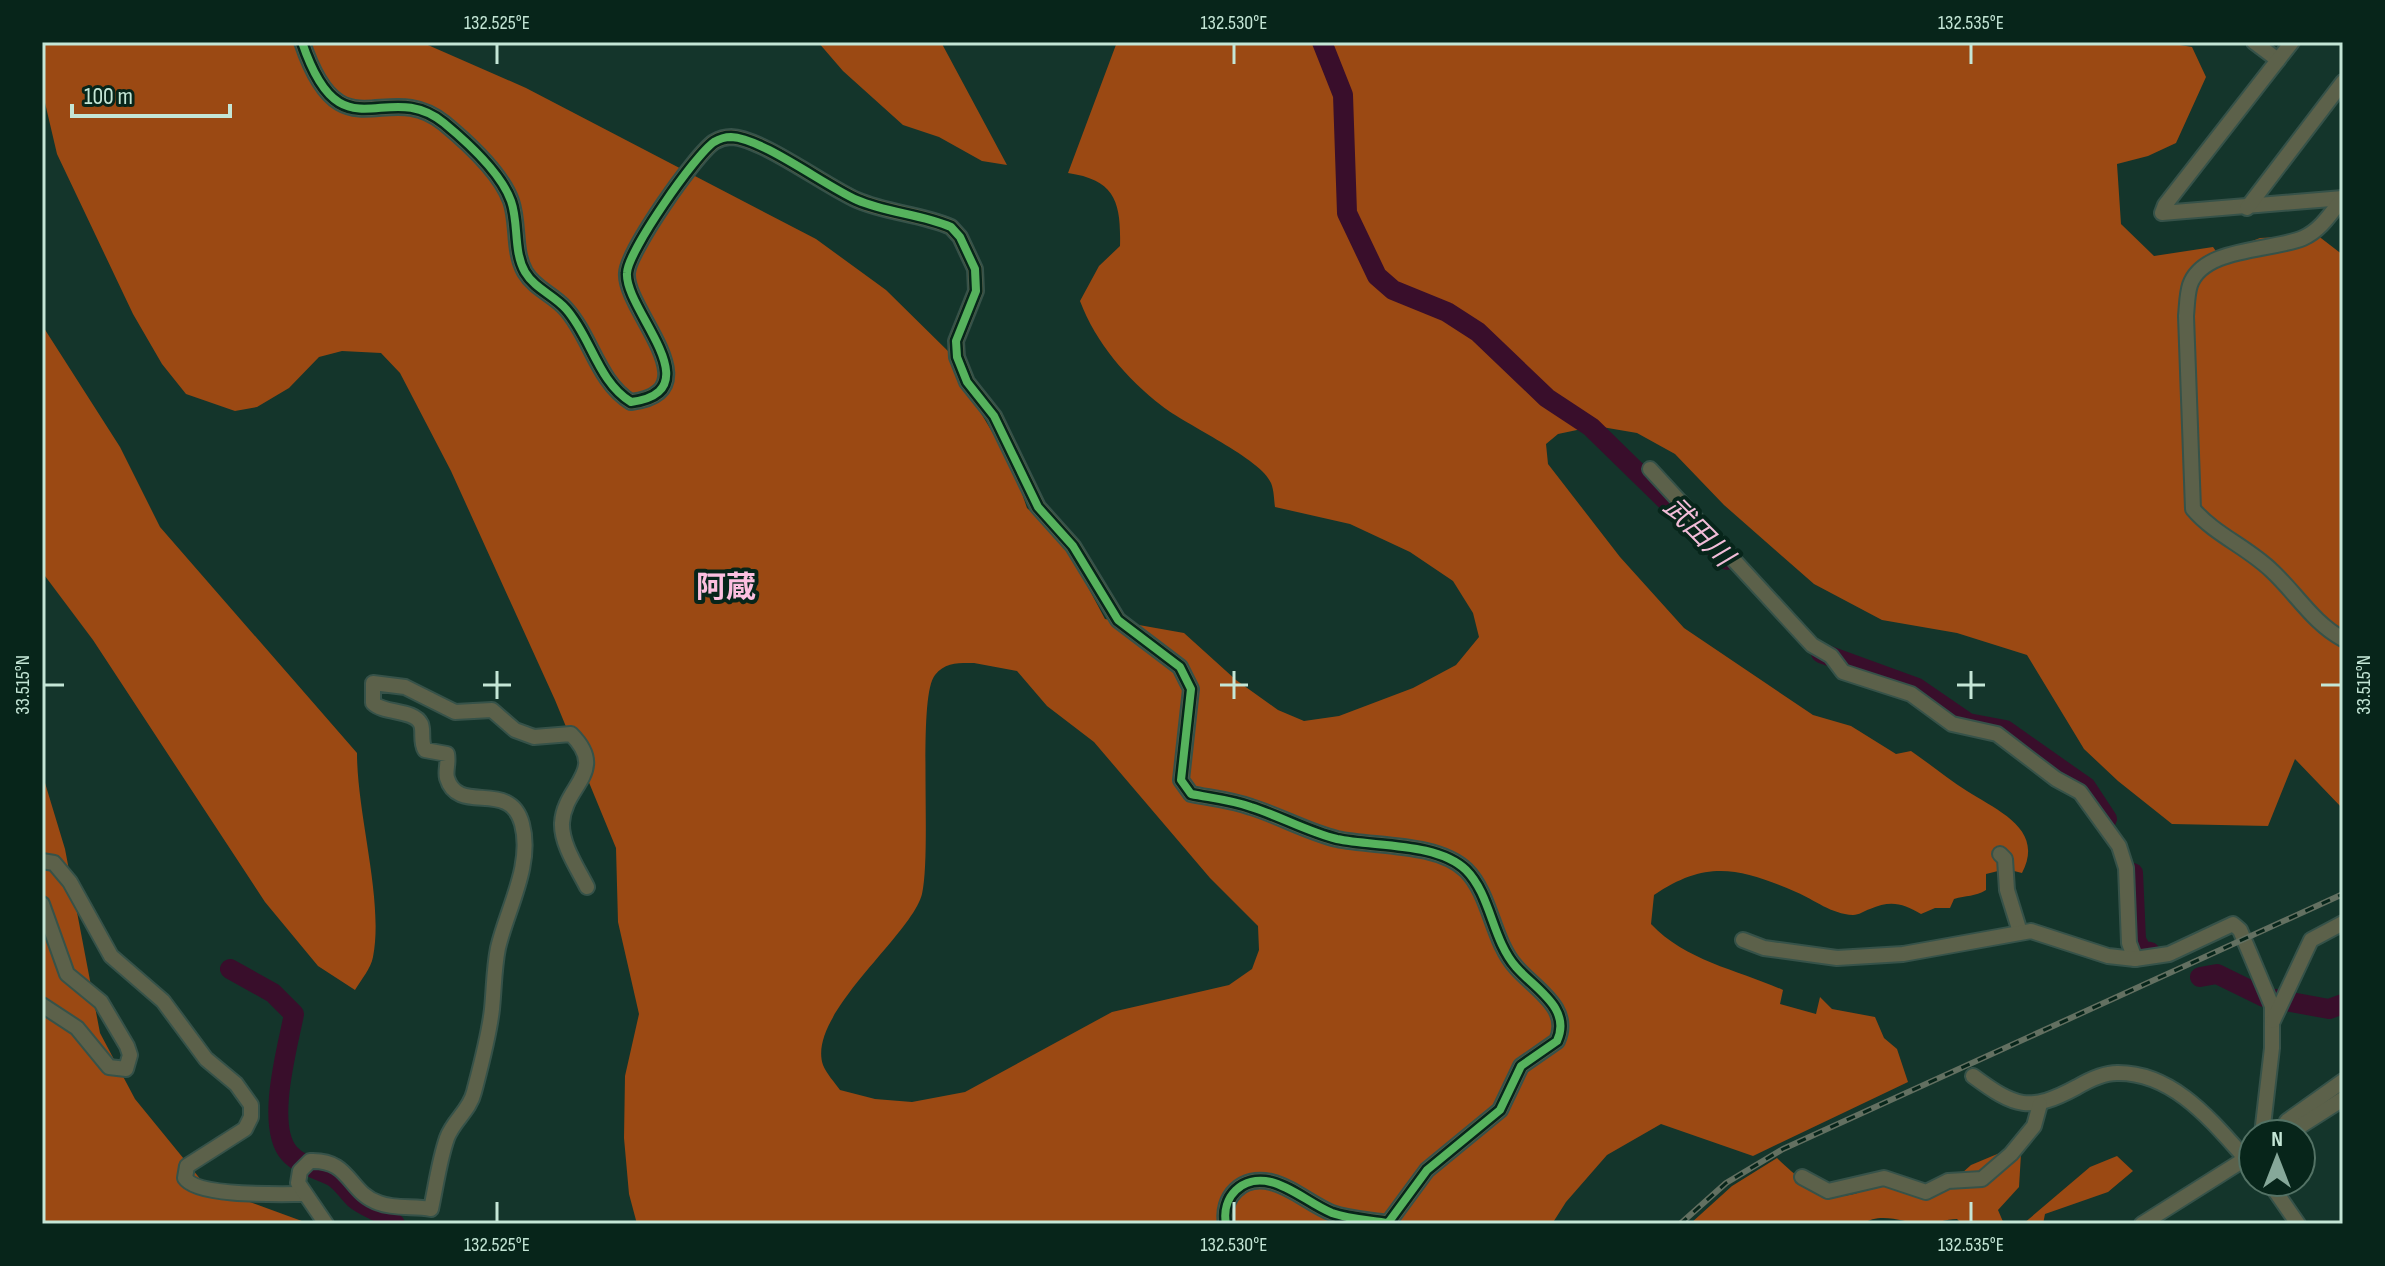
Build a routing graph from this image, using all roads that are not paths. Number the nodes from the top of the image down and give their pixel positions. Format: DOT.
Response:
graph roads {
  1 [pos="302,42"];
  2 [pos="2254,42"];
  3 [pos="2292,42"];
  4 [pos="2278,60"];
  5 [pos="2343,82"];
  6 [pos="2343,198"];
  7 [pos="2247,208"];
  8 [pos="1650,469"];
  9 [pos="2343,639"];
  10 [pos="2000,854"];
  11 [pos="42,861"];
  12 [pos="587,887"];
  13 [pos="42,904"];
  14 [pos="2343,923"];
  15 [pos="2020,932"];
  16 [pos="1743,940"];
  17 [pos="2135,959"];
  18 [pos="42,1005"];
  19 [pos="2273,1021"];
  20 [pos="1973,1076"];
  21 [pos="2343,1081"];
  22 [pos="2343,1099"];
  23 [pos="2040,1104"];
  24 [pos="2264,1118"];
  25 [pos="2291,1118"];
  26 [pos="2313,1118"];
  27 [pos="2237,1145"];
  28 [pos="2237,1164"];
  29 [pos="1802,1177"];
  30 [pos="304,1194"];
  31 [pos="2280,1198"];
  32 [pos="432,1217"];
  33 [pos="1388,1223"];
  34 [pos="326,1224"];
  35 [pos="1226,1224"];
  36 [pos="2142,1224"];
  37 [pos="2298,1224"];
  1 -- 33 [label="street"];
  2 -- 4 [label="street"];
  3 -- 4 [label="street"];
  4 -- 7 [label="street"];
  5 -- 7 [label="street"];
  6 -- 7 [label="street"];
  6 -- 9 [label="street"];
  8 -- 17 [label="street"];
  10 -- 15 [label="street"];
  11 -- 30 [label="street"];
  12 -- 32 [label="street"];
  13 -- 18 [label="street"];
  14 -- 19 [label="street"];
  15 -- 16 [label="street"];
  15 -- 17 [label="street"];
  17 -- 19 [label="street"];
  19 -- 24 [label="street"];
  20 -- 23 [label="street"];
  21 -- 25 [label="street"];
  22 -- 26 [label="street"];
  23 -- 27 [label="street"];
  23 -- 29 [label="street"];
  28 -- 36 [label="street"];
  30 -- 32 [label="street"];
  30 -- 34 [label="street"];
  31 -- 37 [label="street"];
  33 -- 35 [label="street"];
}
